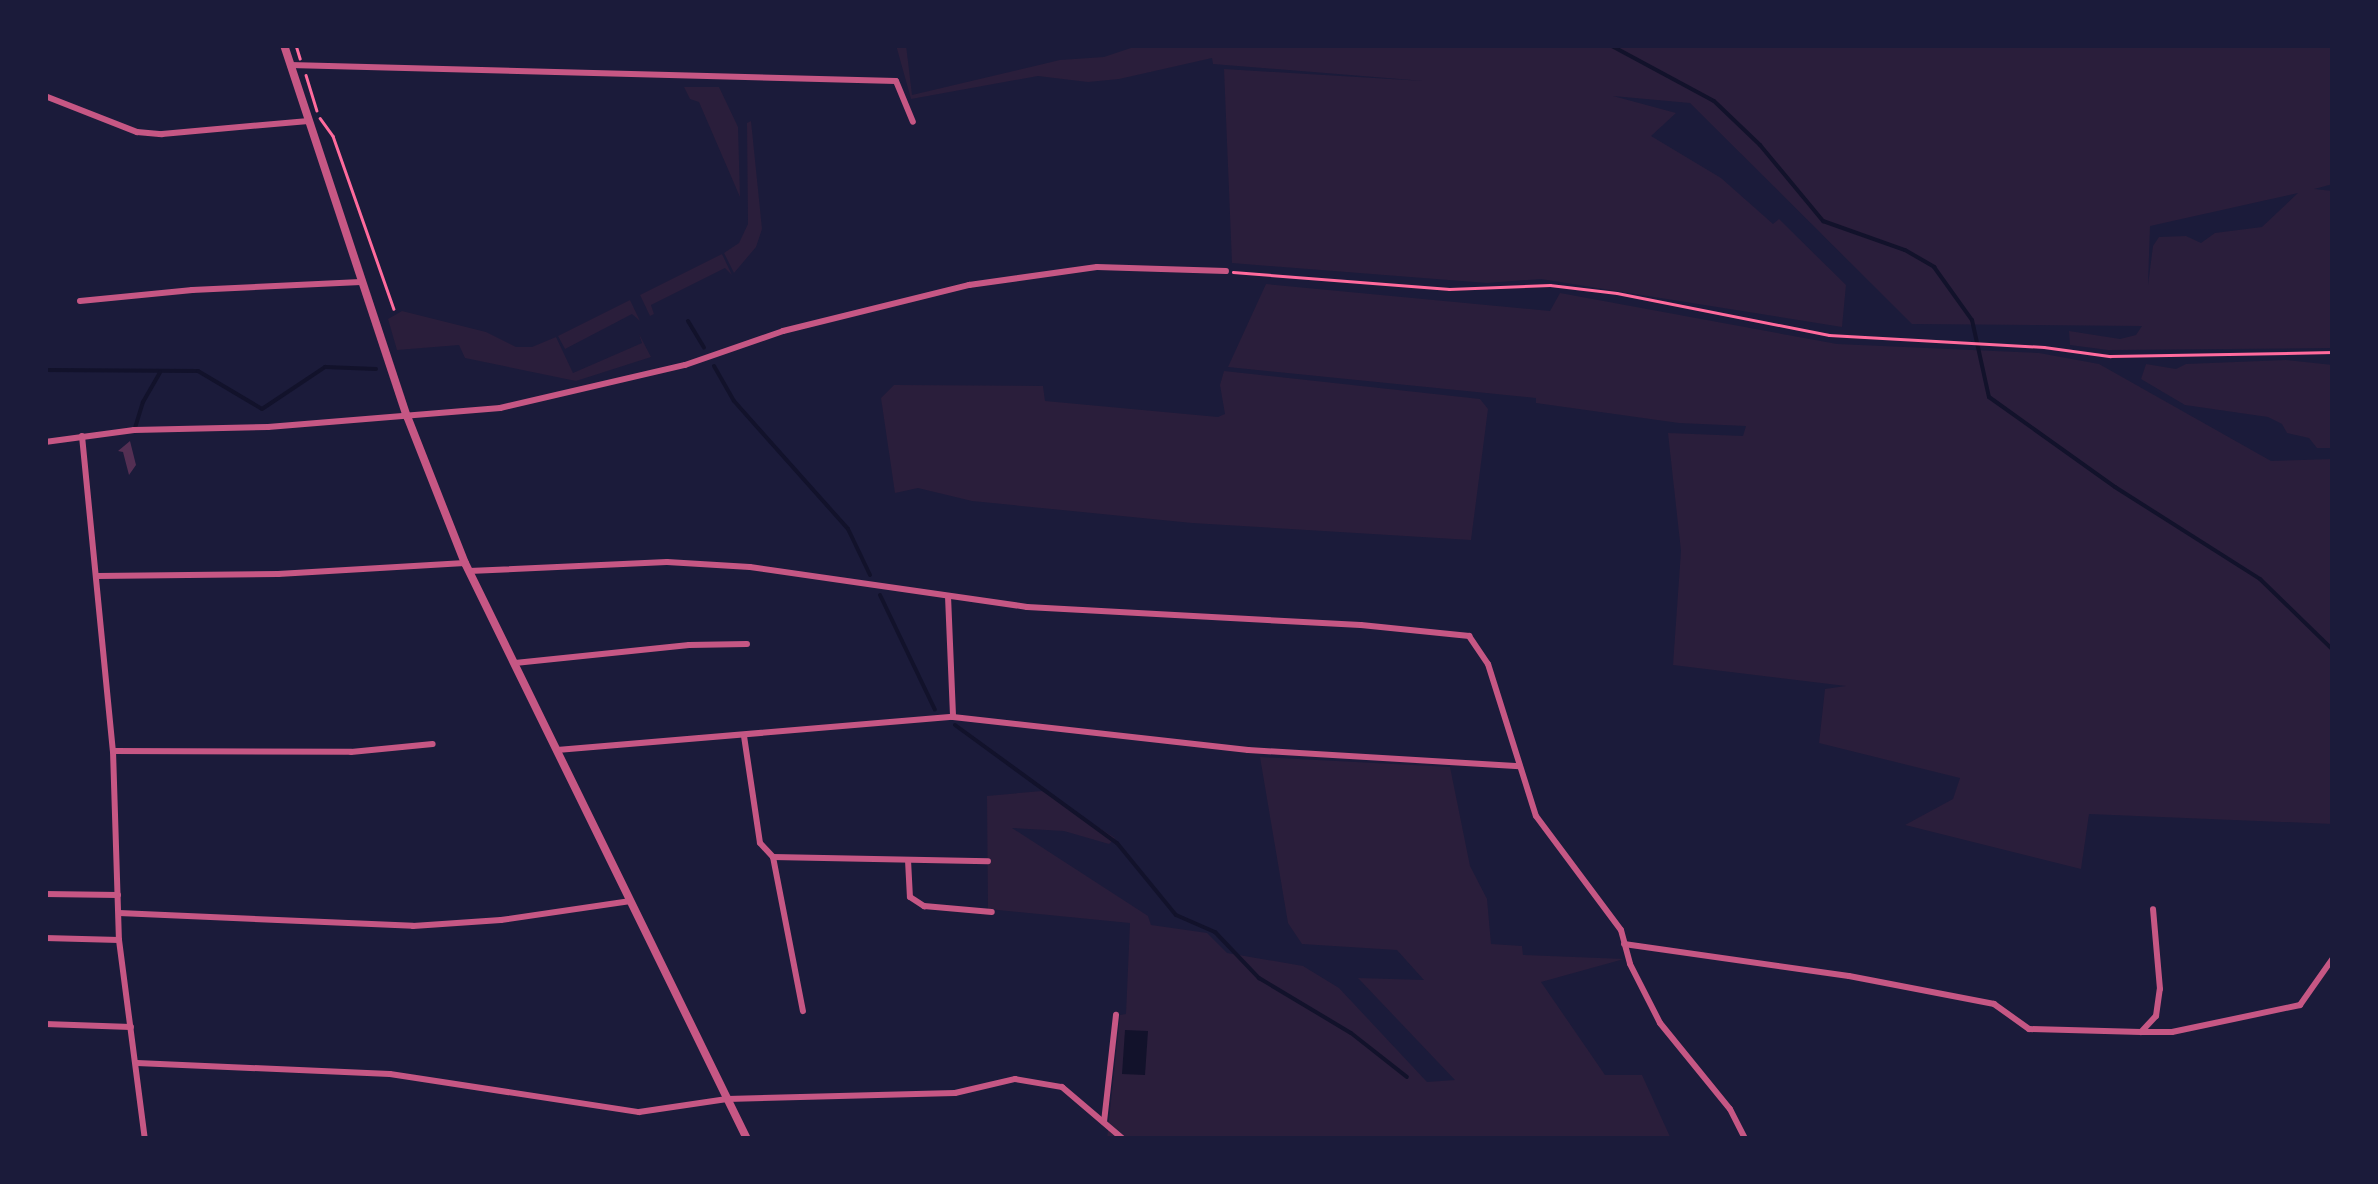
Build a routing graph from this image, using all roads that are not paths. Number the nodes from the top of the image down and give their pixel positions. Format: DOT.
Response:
graph roads {
  1 [pos="284,45"];
  2 [pos="290,64"];
  3 [pos="45,96"];
  4 [pos="308,121"];
  5 [pos="913,122"];
  6 [pos="1226,272"];
  7 [pos="361,282"];
  8 [pos="80,301"];
  9 [pos="407,416"];
  10 [pos="82,436"];
  11 [pos="45,442"];
  12 [pos="467,567"];
  13 [pos="98,576"];
  14 [pos="948,596"];
  15 [pos="747,644"];
  16 [pos="515,663"];
  17 [pos="953,717"];
  18 [pos="744,736"];
  19 [pos="433,744"];
  20 [pos="558,750"];
  21 [pos="114,751"];
  22 [pos="1520,766"];
  23 [pos="773,857"];
  24 [pos="908,860"];
  25 [pos="988,861"];
  26 [pos="45,894"];
  27 [pos="118,895"];
  28 [pos="631,901"];
  29 [pos="2153,909"];
  30 [pos="119,912"];
  31 [pos="992,912"];
  32 [pos="45,938"];
  33 [pos="119,940"];
  34 [pos="1624,944"];
  35 [pos="2333,958"];
  36 [pos="803,1011"];
  37 [pos="1116,1015"];
  38 [pos="45,1024"];
  39 [pos="131,1027"];
  40 [pos="2140,1032"];
  41 [pos="137,1063"];
  42 [pos="727,1098"];
  43 [pos="1104,1122"];
  44 [pos="145,1139"];
  45 [pos="747,1139"];
  46 [pos="1122,1139"];
  47 [pos="1745,1139"];
  1 -- 2 [label="street"];
  2 -- 4 [label="street"];
  2 -- 5 [label="street"];
  3 -- 4 [label="street"];
  4 -- 7 [label="street"];
  6 -- 9 [label="street"];
  7 -- 8 [label="street"];
  7 -- 9 [label="street"];
  9 -- 10 [label="street"];
  9 -- 12 [label="street"];
  10 -- 11 [label="street"];
  10 -- 13 [label="street"];
  12 -- 13 [label="street"];
  12 -- 14 [label="street"];
  12 -- 16 [label="street"];
  13 -- 21 [label="street"];
  14 -- 17 [label="street"];
  14 -- 22 [label="street"];
  15 -- 16 [label="street"];
  16 -- 20 [label="street"];
  17 -- 18 [label="street"];
  17 -- 22 [label="street"];
  18 -- 20 [label="street"];
  18 -- 23 [label="street"];
  19 -- 21 [label="street"];
  20 -- 28 [label="street"];
  21 -- 27 [label="street"];
  22 -- 34 [label="street"];
  23 -- 24 [label="street"];
  23 -- 36 [label="street"];
  24 -- 25 [label="street"];
  24 -- 31 [label="street"];
  26 -- 27 [label="street"];
  27 -- 30 [label="street"];
  28 -- 30 [label="street"];
  28 -- 42 [label="street"];
  29 -- 40 [label="street"];
  30 -- 33 [label="street"];
  32 -- 33 [label="street"];
  33 -- 39 [label="street"];
  34 -- 40 [label="street"];
  34 -- 47 [label="street"];
  35 -- 40 [label="street"];
  37 -- 43 [label="street"];
  38 -- 39 [label="street"];
  39 -- 41 [label="street"];
  41 -- 42 [label="street"];
  41 -- 44 [label="street"];
  42 -- 43 [label="street"];
  42 -- 45 [label="street"];
  43 -- 46 [label="street"];
}
